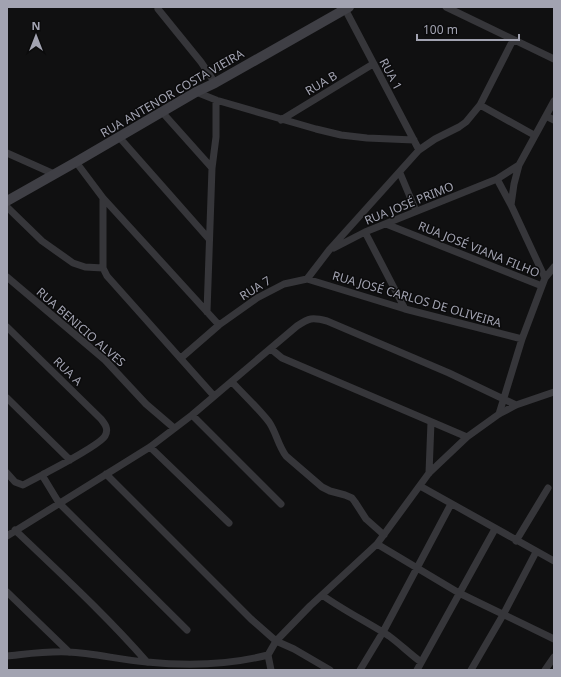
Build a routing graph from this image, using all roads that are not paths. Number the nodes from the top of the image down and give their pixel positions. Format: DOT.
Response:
graph roads {
  1 [pos="446,7"];
  2 [pos="347,8"];
  3 [pos="158,9"];
  4 [pos="513,40"];
  5 [pos="554,59"];
  6 [pos="374,64"];
  7 [pos="215,83"];
  8 [pos="196,92"];
  9 [pos="216,100"];
  10 [pos="554,101"];
  11 [pos="480,105"];
  12 [pos="162,112"];
  13 [pos="546,116"];
  14 [pos="281,120"];
  15 [pos="554,120"];
  16 [pos="534,135"];
  17 [pos="118,137"];
  18 [pos="414,140"];
  19 [pos="419,150"];
  20 [pos="7,153"];
  21 [pos="76,162"];
  22 [pos="519,165"];
  23 [pos="212,168"];
  24 [pos="400,173"];
  25 [pos="54,174"];
  26 [pos="497,179"];
  27 [pos="103,198"];
  28 [pos="7,200"];
  29 [pos="511,205"];
  30 [pos="7,207"];
  31 [pos="416,211"];
  32 [pos="386,224"];
  33 [pos="365,232"];
  34 [pos="209,239"];
  35 [pos="330,250"];
  36 [pos="554,267"];
  37 [pos="103,268"];
  38 [pos="7,278"];
  39 [pos="545,278"];
  40 [pos="306,279"];
  41 [pos="542,286"];
  42 [pos="405,309"];
  43 [pos="207,312"];
  44 [pos="219,325"];
  45 [pos="7,327"];
  46 [pos="522,339"];
  47 [pos="271,349"];
  48 [pos="181,358"];
  49 [pos="232,382"];
  50 [pos="554,392"];
  51 [pos="214,396"];
  52 [pos="7,398"];
  53 [pos="503,398"];
  54 [pos="516,405"];
  55 [pos="499,414"];
  56 [pos="192,415"];
  57 [pos="431,422"];
  58 [pos="174,428"];
  59 [pos="467,437"];
  60 [pos="150,447"];
  61 [pos="70,460"];
  62 [pos="7,473"];
  63 [pos="429,473"];
  64 [pos="106,474"];
  65 [pos="42,475"];
  66 [pos="420,486"];
  67 [pos="548,488"];
  68 [pos="59,503"];
  69 [pos="281,504"];
  70 [pos="451,504"];
  71 [pos="229,523"];
  72 [pos="495,528"];
  73 [pos="15,530"];
  74 [pos="384,535"];
  75 [pos="7,536"];
  76 [pos="516,541"];
  77 [pos="377,544"];
  78 [pos="536,552"];
  79 [pos="554,561"];
  80 [pos="417,568"];
  81 [pos="7,592"];
  82 [pos="459,593"];
  83 [pos="322,594"];
  84 [pos="503,615"];
  85 [pos="187,630"];
  86 [pos="383,632"];
  87 [pos="554,639"];
  88 [pos="276,641"];
  89 [pos="69,652"];
  90 [pos="268,654"];
  91 [pos="7,656"];
  92 [pos="554,657"];
  93 [pos="147,662"];
  94 [pos="421,662"];
  95 [pos="271,670"];
  96 [pos="330,670"];
  97 [pos="360,670"];
  98 [pos="417,670"];
  99 [pos="471,670"];
  100 [pos="545,670"];
  1 -- 4 [label="street"];
  2 -- 6 [label="street, RUA 1"];
  2 -- 7 [label="main road, RUA ANTENOR COSTA VIEIRA"];
  3 -- 7 [label="street"];
  4 -- 5 [label="street"];
  4 -- 11 [label="street"];
  6 -- 14 [label="street, RUA B"];
  6 -- 18 [label="street, RUA 1"];
  7 -- 8 [label="main road, RUA ANTENOR COSTA VIEIRA"];
  8 -- 9 [label="street"];
  8 -- 12 [label="main road, RUA ANTENOR COSTA VIEIRA"];
  9 -- 14 [label="street"];
  9 -- 23 [label="street"];
  10 -- 13 [label="street"];
  11 -- 16 [label="street"];
  11 -- 19 [label="street"];
  12 -- 17 [label="main road, RUA ANTENOR COSTA VIEIRA"];
  12 -- 23 [label="street"];
  13 -- 15 [label="street"];
  13 -- 16 [label="street"];
  14 -- 18 [label="street"];
  16 -- 22 [label="street"];
  17 -- 21 [label="main road, RUA ANTENOR COSTA VIEIRA"];
  17 -- 34 [label="street"];
  18 -- 19 [label="street, RUA 1"];
  19 -- 24 [label="street"];
  20 -- 25 [label="street"];
  21 -- 25 [label="main road, RUA ANTENOR COSTA VIEIRA"];
  21 -- 27 [label="street"];
  22 -- 26 [label="street, RUA JOSÉ PRIMO"];
  22 -- 29 [label="street"];
  23 -- 34 [label="street"];
  24 -- 31 [label="street"];
  24 -- 35 [label="street"];
  25 -- 28 [label="main road, RUA ANTENOR COSTA VIEIRA"];
  26 -- 29 [label="street"];
  26 -- 31 [label="street, RUA JOSÉ PRIMO"];
  27 -- 37 [label="street"];
  27 -- 43 [label="street"];
  29 -- 39 [label="street"];
  30 -- 37 [label="street"];
  31 -- 32 [label="street, RUA JOSÉ PRIMO"];
  32 -- 33 [label="street, RUA JOSÉ PRIMO"];
  32 -- 41 [label="street, RUA JOSÉ VIANA FILHO"];
  33 -- 35 [label="street, RUA JOSÉ PRIMO"];
  33 -- 42 [label="street"];
  34 -- 43 [label="street"];
  35 -- 40 [label="street"];
  36 -- 39 [label="street"];
  37 -- 48 [label="street"];
  38 -- 58 [label="street, RUA BENICIO ALVES"];
  39 -- 41 [label="street"];
  40 -- 42 [label="street, RUA JOSÉ CARLOS DE OLIVEIRA"];
  40 -- 44 [label="street, RUA 7"];
  41 -- 46 [label="street"];
  42 -- 46 [label="street, RUA JOSÉ CARLOS DE OLIVEIRA"];
  43 -- 44 [label="street"];
  44 -- 48 [label="street, RUA 7"];
  45 -- 61 [label="street, RUA A"];
  46 -- 53 [label="street"];
  47 -- 49 [label="street"];
  47 -- 53 [label="street"];
  47 -- 57 [label="street"];
  48 -- 51 [label="street"];
  49 -- 51 [label="street"];
  49 -- 74 [label="street"];
  50 -- 54 [label="street"];
  51 -- 56 [label="street"];
  52 -- 61 [label="street"];
  53 -- 54 [label="street"];
  53 -- 55 [label="street"];
  54 -- 55 [label="street"];
  55 -- 59 [label="street"];
  56 -- 58 [label="street"];
  56 -- 69 [label="street"];
  57 -- 59 [label="street"];
  57 -- 63 [label="street"];
  58 -- 60 [label="street"];
  59 -- 63 [label="street"];
  60 -- 64 [label="street"];
  60 -- 71 [label="street"];
  61 -- 65 [label="street"];
  62 -- 65 [label="street"];
  63 -- 66 [label="street"];
  64 -- 68 [label="street"];
  64 -- 88 [label="street"];
  65 -- 68 [label="street"];
  66 -- 70 [label="street"];
  66 -- 74 [label="street"];
  67 -- 76 [label="street"];
  68 -- 73 [label="street"];
  68 -- 85 [label="street"];
  70 -- 72 [label="street"];
  70 -- 80 [label="street"];
  72 -- 76 [label="street"];
  72 -- 82 [label="street"];
  73 -- 75 [label="street"];
  73 -- 93 [label="street"];
  74 -- 77 [label="street"];
  76 -- 78 [label="street"];
  77 -- 80 [label="street"];
  77 -- 83 [label="street"];
  78 -- 79 [label="street"];
  78 -- 84 [label="street"];
  80 -- 82 [label="street"];
  80 -- 86 [label="street"];
  81 -- 89 [label="street"];
  82 -- 84 [label="street"];
  82 -- 94 [label="street"];
  83 -- 86 [label="street"];
  83 -- 88 [label="street"];
  84 -- 87 [label="street"];
  84 -- 99 [label="street"];
  86 -- 94 [label="street"];
  86 -- 97 [label="street"];
  88 -- 90 [label="street"];
  88 -- 96 [label="street"];
  89 -- 91 [label="street"];
  89 -- 93 [label="street"];
  90 -- 93 [label="street"];
  90 -- 95 [label="street"];
  92 -- 100 [label="street"];
  94 -- 98 [label="street"];
}
